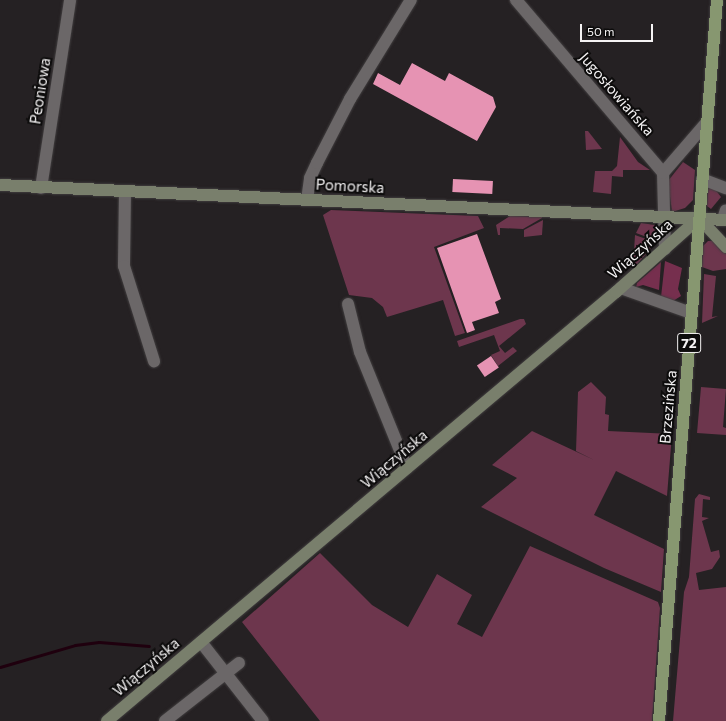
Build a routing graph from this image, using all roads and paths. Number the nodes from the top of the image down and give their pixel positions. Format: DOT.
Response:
graph roads {
  1 [pos="70,0"];
  2 [pos="410,0"];
  3 [pos="516,0"];
  4 [pos="717,0"];
  5 [pos="707,122"];
  6 [pos="663,173"];
  7 [pos="702,179"];
  8 [pos="0,186"];
  9 [pos="41,188"];
  10 [pos="726,188"];
  11 [pos="125,192"];
  12 [pos="307,200"];
  13 [pos="725,216"];
  14 [pos="664,217"];
  15 [pos="699,218"];
  16 [pos="726,247"];
  17 [pos="665,249"];
  18 [pos="621,288"];
  19 [pos="348,304"];
  20 [pos="691,313"];
  21 [pos="154,361"];
  22 [pos="407,468"];
  23 [pos="201,642"];
  24 [pos="239,663"];
  25 [pos="224,674"];
  26 [pos="107,721"];
  27 [pos="165,721"];
  28 [pos="263,721"];
  29 [pos="659,721"];
  1 -- 9 [label="street, Peoniowa"];
  2 -- 12 [label="street"];
  3 -- 6 [label="street, Jugosłowiańska"];
  4 -- 5 [label="main road, Brzezińska / 72"];
  5 -- 6 [label="street"];
  5 -- 7 [label="main road, Brzezińska / 72"];
  6 -- 14 [label="street"];
  7 -- 10 [label="street"];
  7 -- 15 [label="main road, Brzezińska / 72"];
  8 -- 9 [label="street, Pomorska"];
  9 -- 11 [label="street, Pomorska"];
  11 -- 12 [label="street, Pomorska"];
  11 -- 21 [label="street"];
  12 -- 14 [label="street, Pomorska"];
  13 -- 15 [label="street, Pomorska"];
  14 -- 15 [label="street, Pomorska"];
  14 -- 17 [label="street"];
  15 -- 16 [label="street"];
  15 -- 17 [label="street, Wiączyńska"];
  15 -- 20 [label="main road, Brzezińska / 72"];
  17 -- 18 [label="street, Wiączyńska"];
  18 -- 20 [label="street"];
  18 -- 22 [label="street, Wiączyńska"];
  19 -- 22 [label="street"];
  20 -- 29 [label="main road, Brzezińska / 72"];
  22 -- 23 [label="street, Wiączyńska"];
  23 -- 25 [label="street"];
  23 -- 26 [label="street, Wiączyńska"];
  24 -- 25 [label="street"];
  25 -- 27 [label="street"];
  25 -- 28 [label="street"];
}
